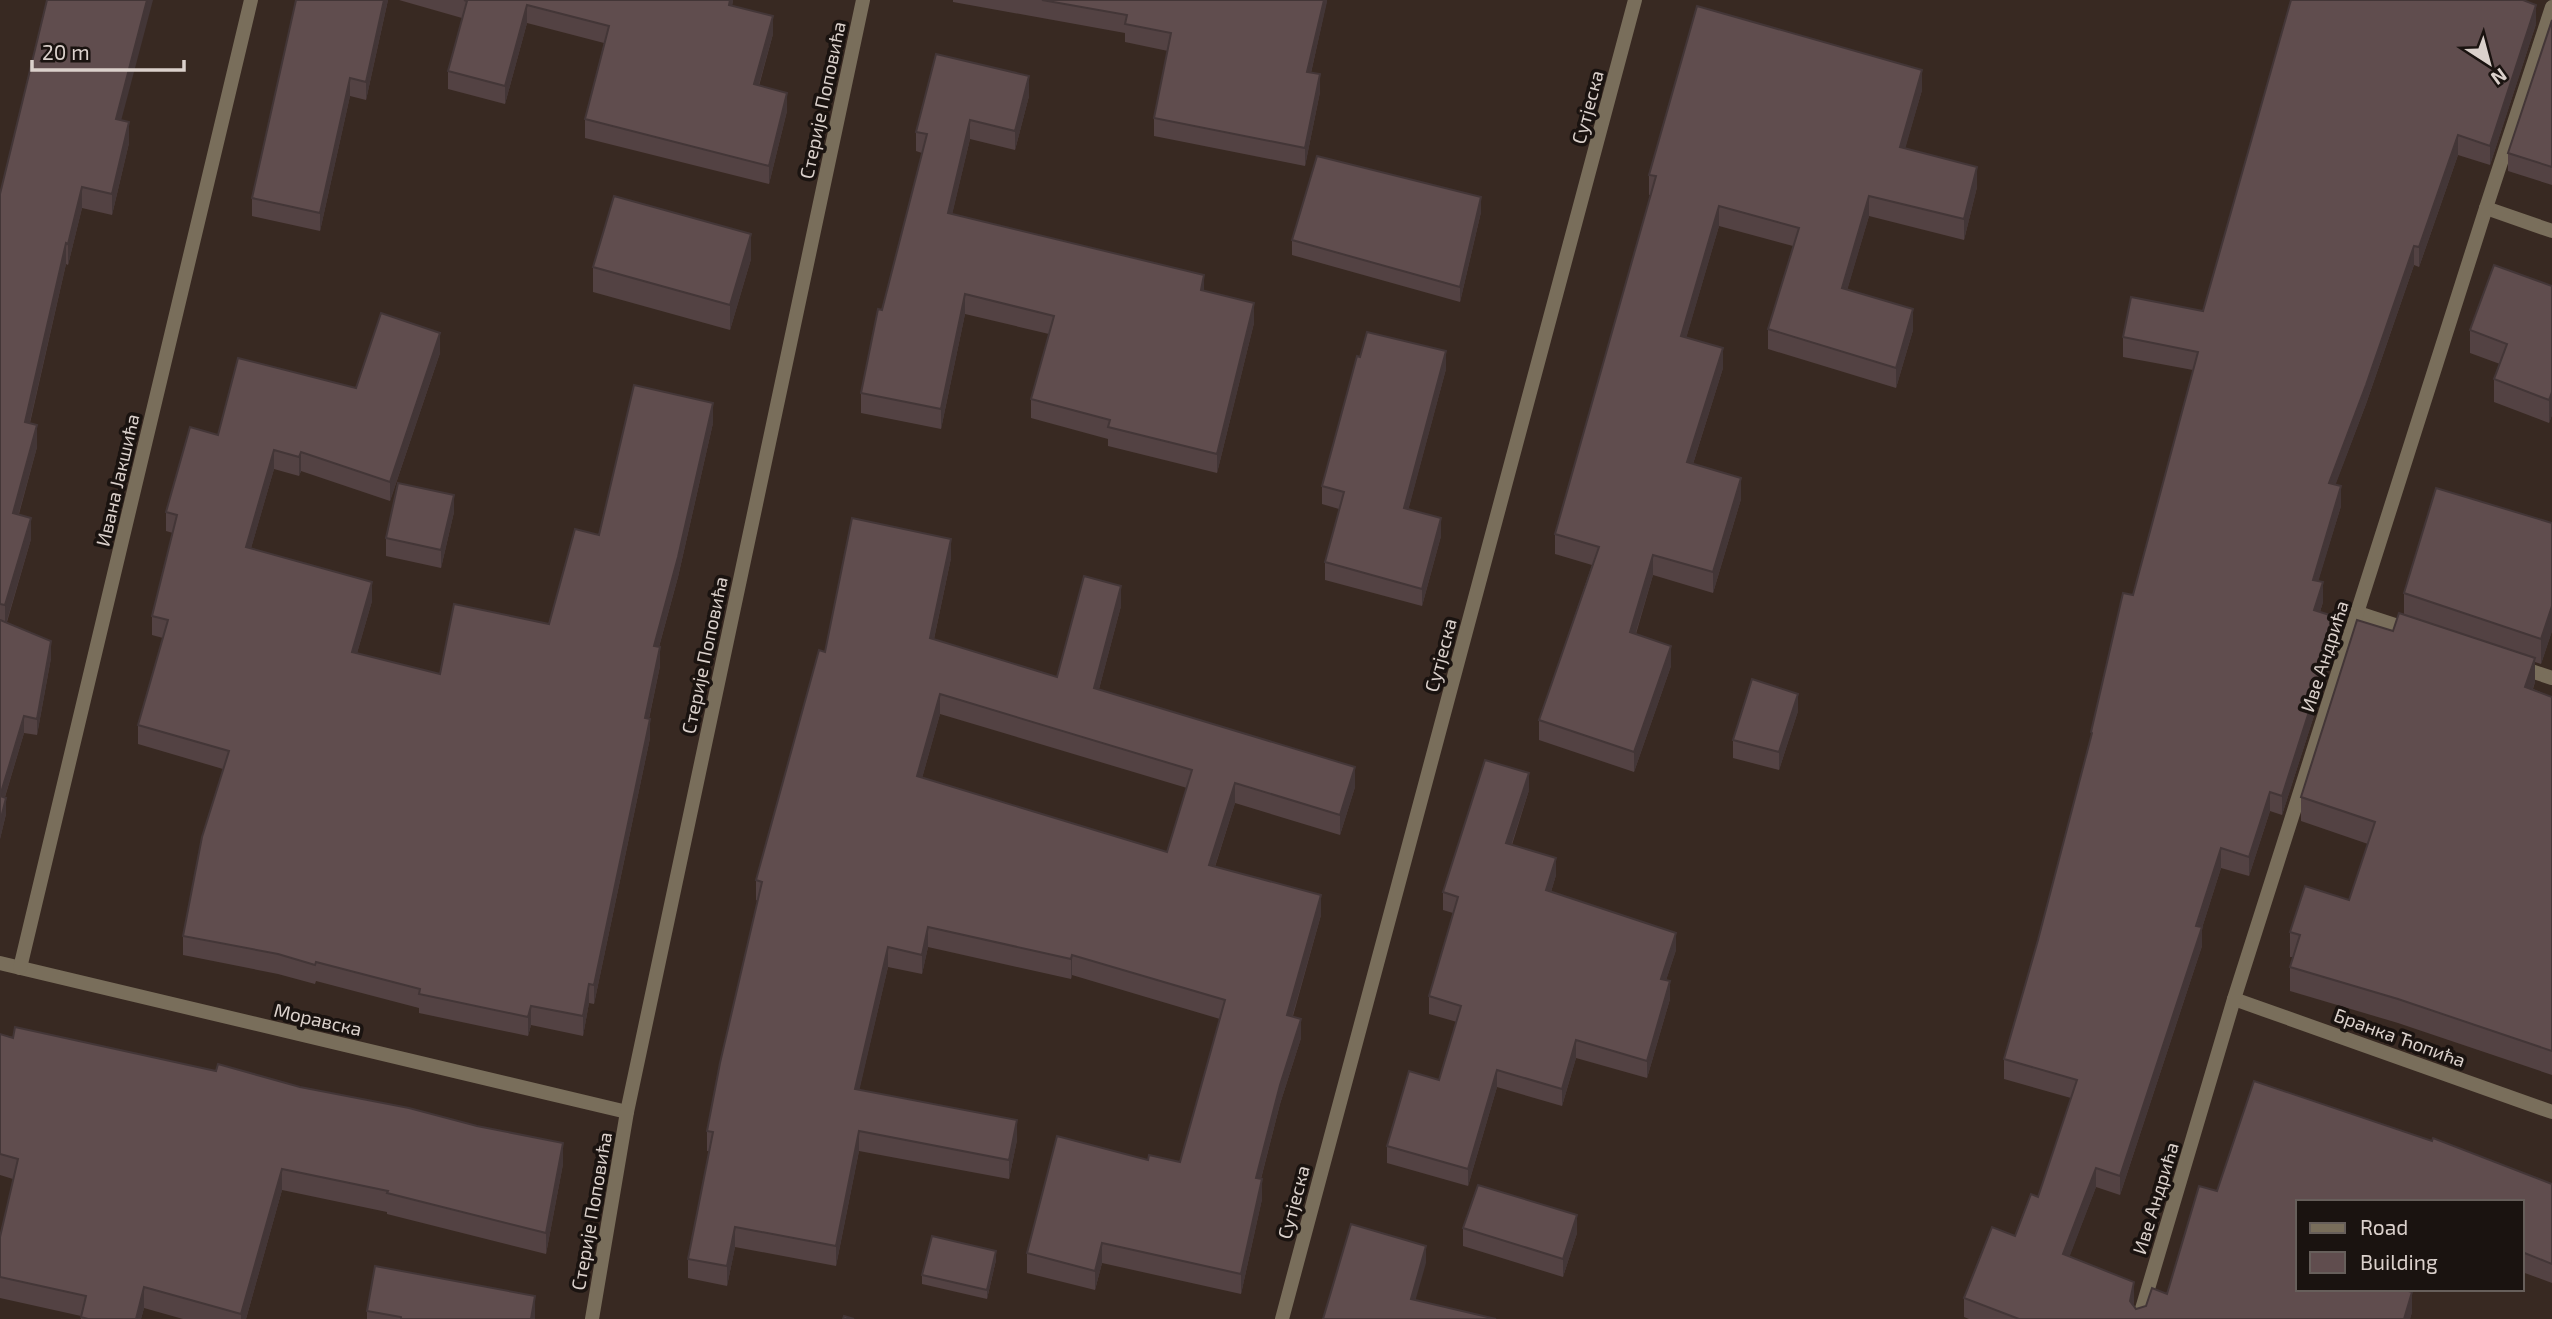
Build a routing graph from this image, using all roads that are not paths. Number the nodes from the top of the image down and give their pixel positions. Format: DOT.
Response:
graph roads {
  1 [pos="251,0"];
  2 [pos="863,0"];
  3 [pos="1635,0"];
  4 [pos="2552,7"];
  5 [pos="2486,208"];
  6 [pos="2552,231"];
  7 [pos="2358,612"];
  8 [pos="2423,634"];
  9 [pos="2500,660"];
  10 [pos="2552,678"];
  11 [pos="0,963"];
  12 [pos="20,968"];
  13 [pos="2234,999"];
  14 [pos="627,1112"];
  15 [pos="2552,1112"];
  16 [pos="592,1319"];
  17 [pos="1282,1319"];
  18 [pos="2139,1319"];
  1 -- 12 [label="street, Ивана Јакшића"];
  2 -- 14 [label="street, Стерије Поповића"];
  3 -- 17 [label="street, Сутјеска"];
  4 -- 5 [label="street, Иве Андрића"];
  5 -- 6 [label="street"];
  5 -- 7 [label="street, Иве Андрића"];
  7 -- 8 [label="street"];
  7 -- 13 [label="street, Иве Андрића"];
  9 -- 10 [label="street"];
  11 -- 12 [label="street, Моравска"];
  12 -- 14 [label="street, Моравска"];
  13 -- 15 [label="street, Бранка Ћопића"];
  13 -- 18 [label="street, Иве Андрића"];
  14 -- 16 [label="street, Стерије Поповића"];
}
